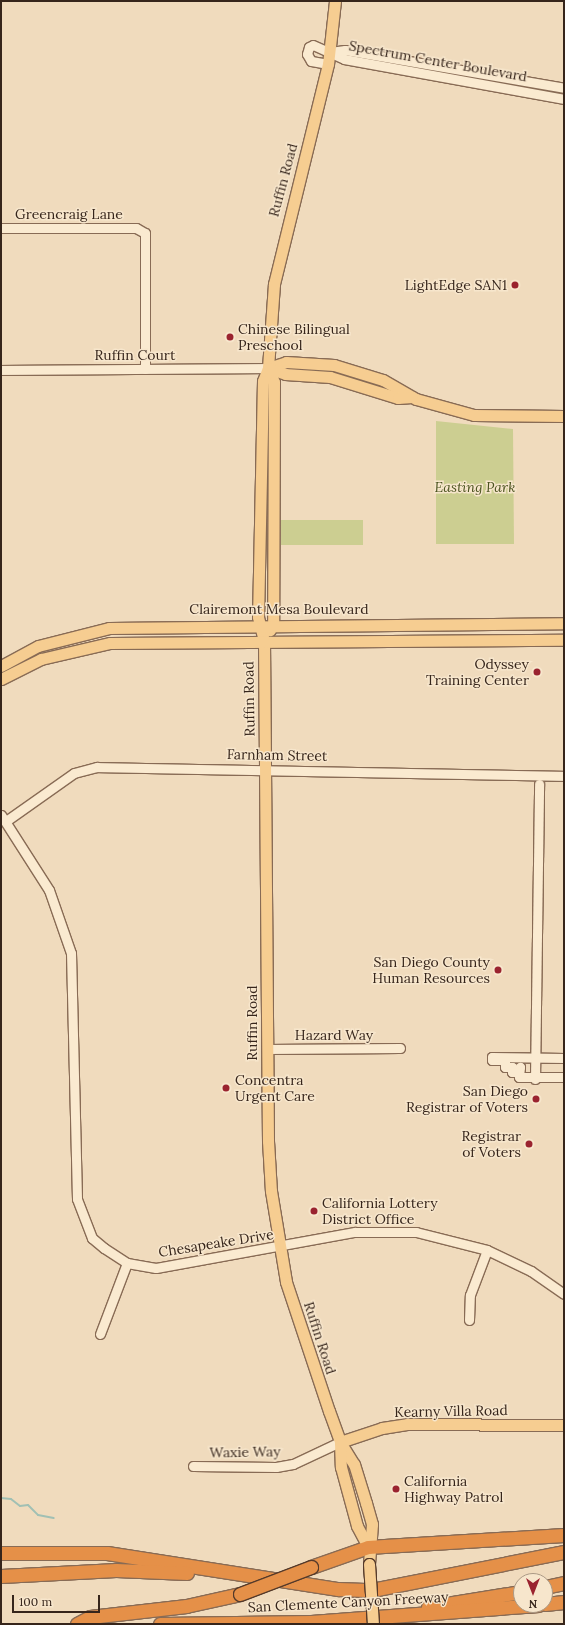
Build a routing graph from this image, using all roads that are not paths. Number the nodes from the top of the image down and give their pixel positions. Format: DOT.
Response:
graph roads {
  1 [pos="335,1"];
  2 [pos="330,52"];
  3 [pos="328,64"];
  4 [pos="494,75"];
  5 [pos="480,82"];
  6 [pos="542,84"];
  7 [pos="564,88"];
  8 [pos="524,91"];
  9 [pos="564,99"];
  10 [pos="1,228"];
  11 [pos="268,368"];
  12 [pos="146,369"];
  13 [pos="1,370"];
  14 [pos="564,416"];
  15 [pos="564,623"];
  16 [pos="258,624"];
  17 [pos="273,624"];
  18 [pos="564,640"];
  19 [pos="264,641"];
  20 [pos="1,666"];
  21 [pos="1,679"];
  22 [pos="265,769"];
  23 [pos="564,776"];
  24 [pos="540,784"];
  25 [pos="3,818"];
  26 [pos="400,1048"];
  27 [pos="267,1049"];
  28 [pos="535,1058"];
  29 [pos="564,1058"];
  30 [pos="535,1077"];
  31 [pos="564,1077"];
  32 [pos="279,1248"];
  33 [pos="487,1250"];
  34 [pos="127,1263"];
  35 [pos="564,1294"];
  36 [pos="469,1320"];
  37 [pos="100,1334"];
  38 [pos="564,1425"];
  39 [pos="340,1442"];
  40 [pos="193,1466"];
  41 [pos="564,1535"];
  42 [pos="368,1546"];
  43 [pos="564,1552"];
  44 [pos="1,1553"];
  45 [pos="1,1576"];
  46 [pos="249,1576"];
  47 [pos="564,1583"];
  48 [pos="553,1585"];
  49 [pos="513,1593"];
  50 [pos="564,1602"];
  51 [pos="553,1603"];
  52 [pos="513,1607"];
  53 [pos="311,1622"];
  54 [pos="77,1624"];
  55 [pos="160,1624"];
  56 [pos="373,1624"];
  1 -- 2 [label="main road, Ruffin Road"];
  2 -- 3 [label="main road, Ruffin Road"];
  2 -- 3 [label="street"];
  2 -- 4 [label="street, Spectrum Center Boulevard"];
  2 -- 5 [label="street, Spectrum Center Boulevard"];
  3 -- 11 [label="main road, Ruffin Road"];
  4 -- 5 [label="street"];
  4 -- 6 [label="street, Spectrum Center Boulevard"];
  5 -- 8 [label="street, Spectrum Center Boulevard"];
  6 -- 7 [label="street, Spectrum Center Boulevard"];
  6 -- 8 [label="street"];
  8 -- 9 [label="street, Spectrum Center Boulevard"];
  10 -- 12 [label="street, Greencraig Lane"];
  11 -- 12 [label="street, Ruffin Court"];
  11 -- 14 [label="main road"];
  11 -- 16 [label="main road, Ruffin Road"];
  11 -- 17 [label="main road, Ruffin Road"];
  12 -- 13 [label="street, Ruffin Court"];
  15 -- 17 [label="main road, Clairemont Mesa Boulevard"];
  16 -- 17 [label="main road, Clairemont Mesa Boulevard"];
  16 -- 19 [label="main road, Ruffin Road"];
  16 -- 20 [label="main road, Clairemont Mesa Boulevard"];
  17 -- 19 [label="main road, Ruffin Road"];
  18 -- 19 [label="main road"];
  19 -- 21 [label="main road"];
  19 -- 22 [label="main road, Ruffin Road"];
  22 -- 23 [label="street, Farnham Street"];
  22 -- 25 [label="street, Farnham Street"];
  22 -- 27 [label="main road, Ruffin Road"];
  24 -- 28 [label="street"];
  25 -- 34 [label="street, Chesapeake Drive"];
  26 -- 27 [label="street, Hazard Way"];
  27 -- 32 [label="main road, Ruffin Road"];
  28 -- 29 [label="street"];
  28 -- 30 [label="street"];
  28 -- 30 [label="street"];
  30 -- 31 [label="street"];
  32 -- 33 [label="street, Chesapeake Drive"];
  32 -- 34 [label="street, Chesapeake Drive"];
  32 -- 39 [label="main road, Ruffin Road"];
  33 -- 35 [label="street, Chesapeake Drive"];
  33 -- 36 [label="street"];
  34 -- 37 [label="street"];
  38 -- 39 [label="main road, Kearny Villa Road"];
  39 -- 40 [label="street, Waxie Way"];
  39 -- 42 [label="main road"];
  41 -- 42 [label="highway"];
  42 -- 54 [label="highway, bridge"];
  42 -- 56 [label="main road, bridge"];
  43 -- 46 [label="highway"];
  44 -- 46 [label="highway"];
  45 -- 46 [label="highway"];
  47 -- 48 [label="highway"];
  49 -- 53 [label="highway"];
  50 -- 51 [label="highway"];
  52 -- 53 [label="highway, San Clemente Canyon Freeway"];
  53 -- 55 [label="highway, San Clemente Canyon Freeway"];
}
